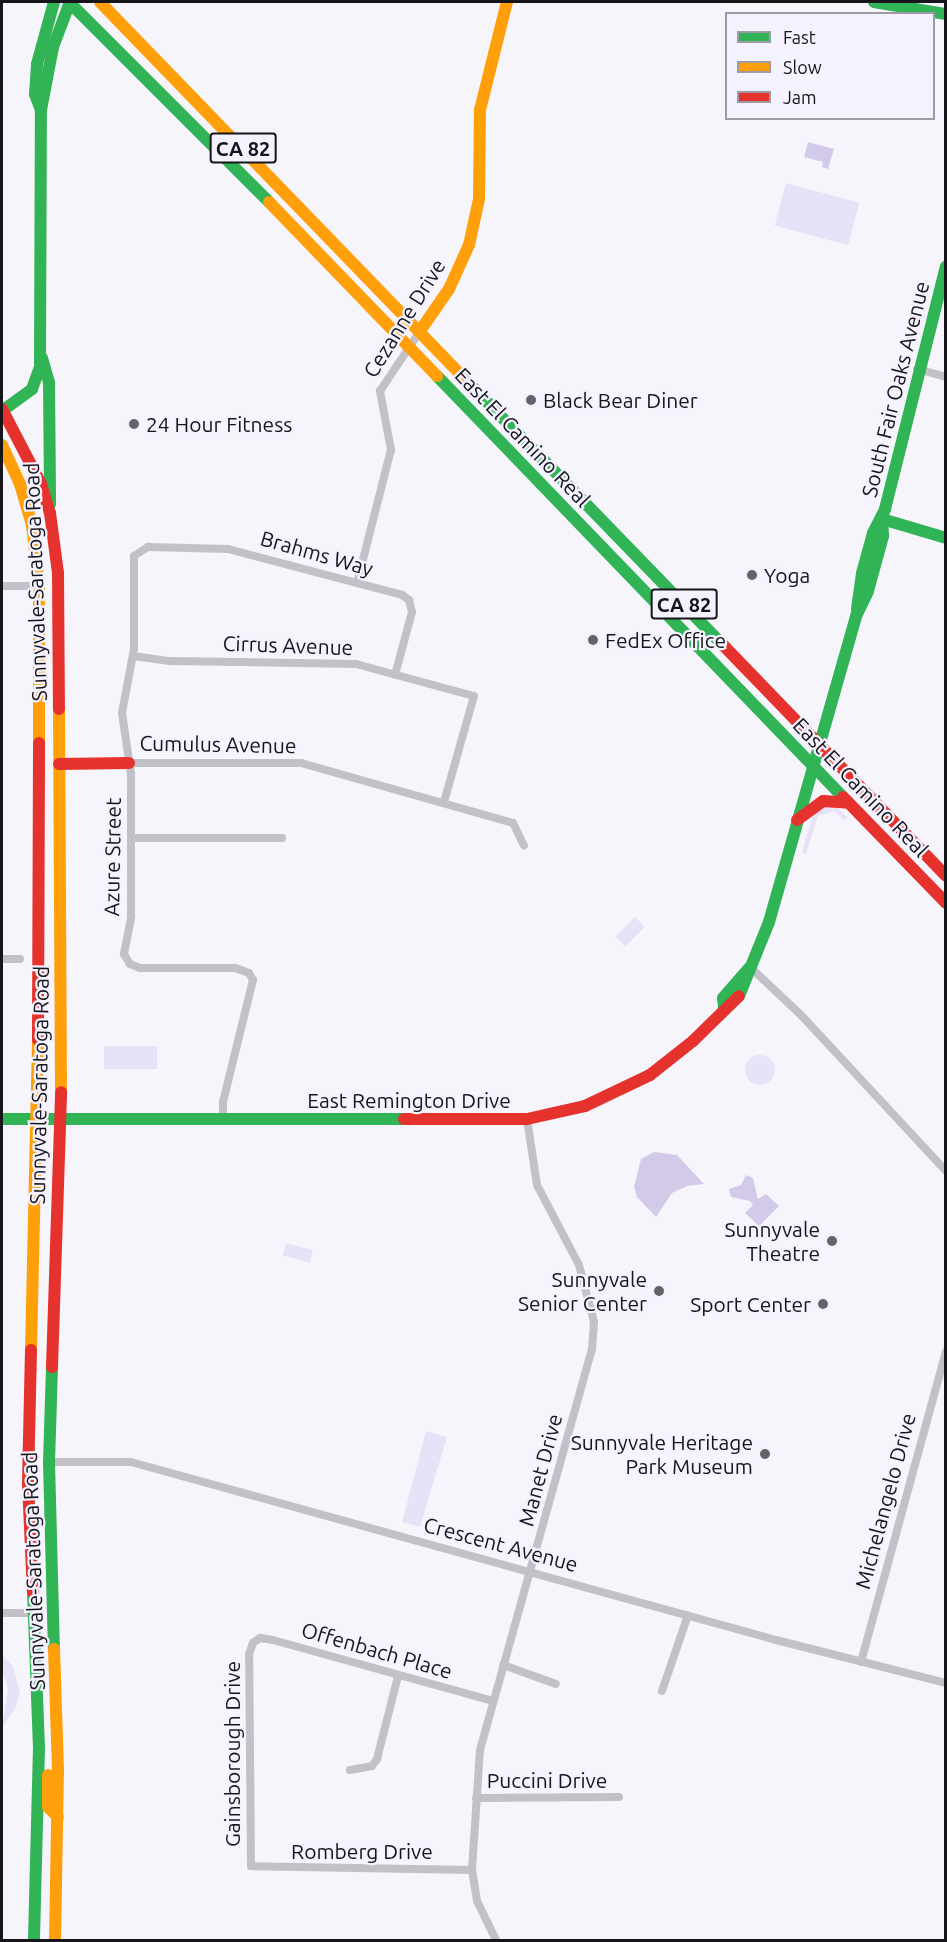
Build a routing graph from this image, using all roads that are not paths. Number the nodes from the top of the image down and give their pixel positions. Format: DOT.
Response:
graph roads {
  1 [pos="54,2"];
  2 [pos="70,2"];
  3 [pos="100,2"];
  4 [pos="507,2"];
  5 [pos="874,2"];
  6 [pos="933,12"];
  7 [pos="41,110"];
  8 [pos="218,149"];
  9 [pos="263,168"];
  10 [pos="268,200"];
  11 [pos="326,235"];
  12 [pos="945,267"];
  13 [pos="940,307"];
  14 [pos="420,331"];
  15 [pos="409,346"];
  16 [pos="41,354"];
  17 [pos="918,369"];
  18 [pos="945,376"];
  19 [pos="2,410"];
  20 [pos="2,445"];
  21 [pos="532,474"];
  22 [pos="583,500"];
  23 [pos="50,513"];
  24 [pos="882,519"];
  25 [pos="580,524"];
  26 [pos="945,538"];
  27 [pos="137,551"];
  28 [pos="635,554"];
  29 [pos="357,583"];
  30 [pos="2,586"];
  31 [pos="28,586"];
  32 [pos="133,656"];
  33 [pos="395,675"];
  34 [pos="819,744"];
  35 [pos="129,763"];
  36 [pos="59,764"];
  37 [pos="812,764"];
  38 [pos="444,802"];
  39 [pos="849,803"];
  40 [pos="797,820"];
  41 [pos="131,838"];
  42 [pos="282,838"];
  43 [pos="524,846"];
  44 [pos="945,876"];
  45 [pos="945,903"];
  46 [pos="2,959"];
  47 [pos="20,959"];
  48 [pos="750,967"];
  49 [pos="2,1119"];
  50 [pos="38,1119"];
  51 [pos="59,1119"];
  52 [pos="527,1119"];
  53 [pos="223,1120"];
  54 [pos="945,1171"];
  55 [pos="945,1351"];
  56 [pos="49,1462"];
  57 [pos="532,1572"];
  58 [pos="2,1613"];
  59 [pos="32,1613"];
  60 [pos="688,1615"];
  61 [pos="253,1643"];
  62 [pos="861,1662"];
  63 [pos="503,1665"];
  64 [pos="398,1676"];
  65 [pos="556,1684"];
  66 [pos="944,1684"];
  67 [pos="662,1691"];
  68 [pos="493,1701"];
  69 [pos="39,1747"];
  70 [pos="350,1770"];
  71 [pos="619,1797"];
  72 [pos="476,1798"];
  73 [pos="58,1817"];
  74 [pos="251,1866"];
  75 [pos="472,1870"];
  76 [pos="34,1941"];
  77 [pos="55,1941"];
  78 [pos="496,1941"];
  1 -- 7 [label="main road, Sunnyvale-Saratoga Road"];
  2 -- 7 [label="main road, Sunnyvale-Saratoga Road"];
  2 -- 8 [label="main road, East El Camino Real / CA 82"];
  3 -- 9 [label="main road, East El Camino Real / CA 82"];
  4 -- 14 [label="main road, Cezanne Drive"];
  5 -- 6 [label="main road"];
  7 -- 16 [label="main road, Sunnyvale-Saratoga Road"];
  8 -- 9 [label="main road"];
  8 -- 10 [label="main road, East El Camino Real / CA 82"];
  9 -- 11 [label="main road, East El Camino Real / CA 82"];
  10 -- 11 [label="main road"];
  10 -- 15 [label="main road, East El Camino Real / CA 82"];
  11 -- 14 [label="main road, East El Camino Real / CA 82"];
  12 -- 13 [label="main road, South Fair Oaks Avenue"];
  13 -- 17 [label="main road, South Fair Oaks Avenue"];
  14 -- 15 [label="street, Cezanne Drive"];
  14 -- 22 [label="main road, East El Camino Real / CA 82"];
  15 -- 21 [label="main road, East El Camino Real / CA 82"];
  15 -- 29 [label="street, Cezanne Drive"];
  16 -- 19 [label="main road, Sunnyvale-Saratoga Road"];
  16 -- 23 [label="main road, Sunnyvale-Saratoga Road"];
  17 -- 18 [label="street"];
  17 -- 24 [label="main road, South Fair Oaks Avenue"];
  19 -- 23 [label="main road"];
  20 -- 50 [label="main road, Sunnyvale-Saratoga Road"];
  21 -- 22 [label="main road"];
  21 -- 25 [label="main road, East El Camino Real / CA 82"];
  22 -- 28 [label="main road, East El Camino Real / CA 82"];
  23 -- 36 [label="main road, Sunnyvale-Saratoga Road"];
  24 -- 26 [label="main road"];
  24 -- 34 [label="main road, South Fair Oaks Avenue"];
  25 -- 28 [label="main road"];
  25 -- 37 [label="main road, East El Camino Real / CA 82"];
  27 -- 29 [label="street, Brahms Way"];
  27 -- 32 [label="street, Azure Street"];
  28 -- 34 [label="main road, East El Camino Real / CA 82"];
  29 -- 33 [label="street, Brahms Way"];
  30 -- 31 [label="street"];
  32 -- 33 [label="street, Cirrus Avenue"];
  32 -- 35 [label="street, Azure Street"];
  33 -- 38 [label="street, Cirrus Avenue"];
  34 -- 37 [label="main road, East Remington Drive"];
  34 -- 44 [label="main road, East El Camino Real / CA 82"];
  35 -- 36 [label="main road, Cumulus Avenue"];
  35 -- 38 [label="street, Cumulus Avenue"];
  35 -- 41 [label="street, Azure Street"];
  36 -- 51 [label="main road, Sunnyvale-Saratoga Road"];
  37 -- 39 [label="main road, East El Camino Real / CA 82"];
  37 -- 40 [label="main road, East Remington Drive"];
  38 -- 43 [label="street, Cumulus Avenue"];
  39 -- 40 [label="main road"];
  39 -- 45 [label="main road, East El Camino Real / CA 82"];
  40 -- 48 [label="main road, East Remington Drive"];
  41 -- 42 [label="street"];
  41 -- 53 [label="street, Azure Street"];
  46 -- 47 [label="street"];
  48 -- 52 [label="main road, East Remington Drive"];
  48 -- 54 [label="street"];
  49 -- 50 [label="main road, East Remington Drive"];
  50 -- 51 [label="main road, East Remington Drive"];
  50 -- 59 [label="main road, Sunnyvale-Saratoga Road"];
  51 -- 53 [label="main road, East Remington Drive"];
  51 -- 56 [label="main road, Sunnyvale-Saratoga Road"];
  52 -- 53 [label="main road, East Remington Drive"];
  52 -- 57 [label="street, Manet Drive"];
  55 -- 62 [label="street, Michelangelo Drive"];
  56 -- 57 [label="street, Crescent Avenue"];
  56 -- 73 [label="main road, Sunnyvale-Saratoga Road"];
  57 -- 60 [label="street, Crescent Avenue"];
  57 -- 63 [label="street, Manet Drive"];
  58 -- 59 [label="street"];
  59 -- 69 [label="main road, Sunnyvale-Saratoga Road"];
  60 -- 62 [label="street, Crescent Avenue"];
  60 -- 67 [label="street"];
  61 -- 64 [label="street, Offenbach Place"];
  61 -- 74 [label="street, Gainsborough Drive"];
  62 -- 66 [label="street, Crescent Avenue"];
  63 -- 65 [label="street"];
  63 -- 68 [label="street, Manet Drive"];
  64 -- 68 [label="street, Offenbach Place"];
  64 -- 70 [label="street"];
  68 -- 72 [label="street, Manet Drive"];
  69 -- 73 [label="main road, Sunnyvale-Saratoga Road"];
  69 -- 76 [label="main road, Sunnyvale-Saratoga Road"];
  71 -- 72 [label="street, Puccini Drive"];
  72 -- 75 [label="street, Manet Drive"];
  73 -- 77 [label="main road, Sunnyvale-Saratoga Road"];
  74 -- 75 [label="street, Romberg Drive"];
  75 -- 78 [label="street, Manet Drive"];
}
